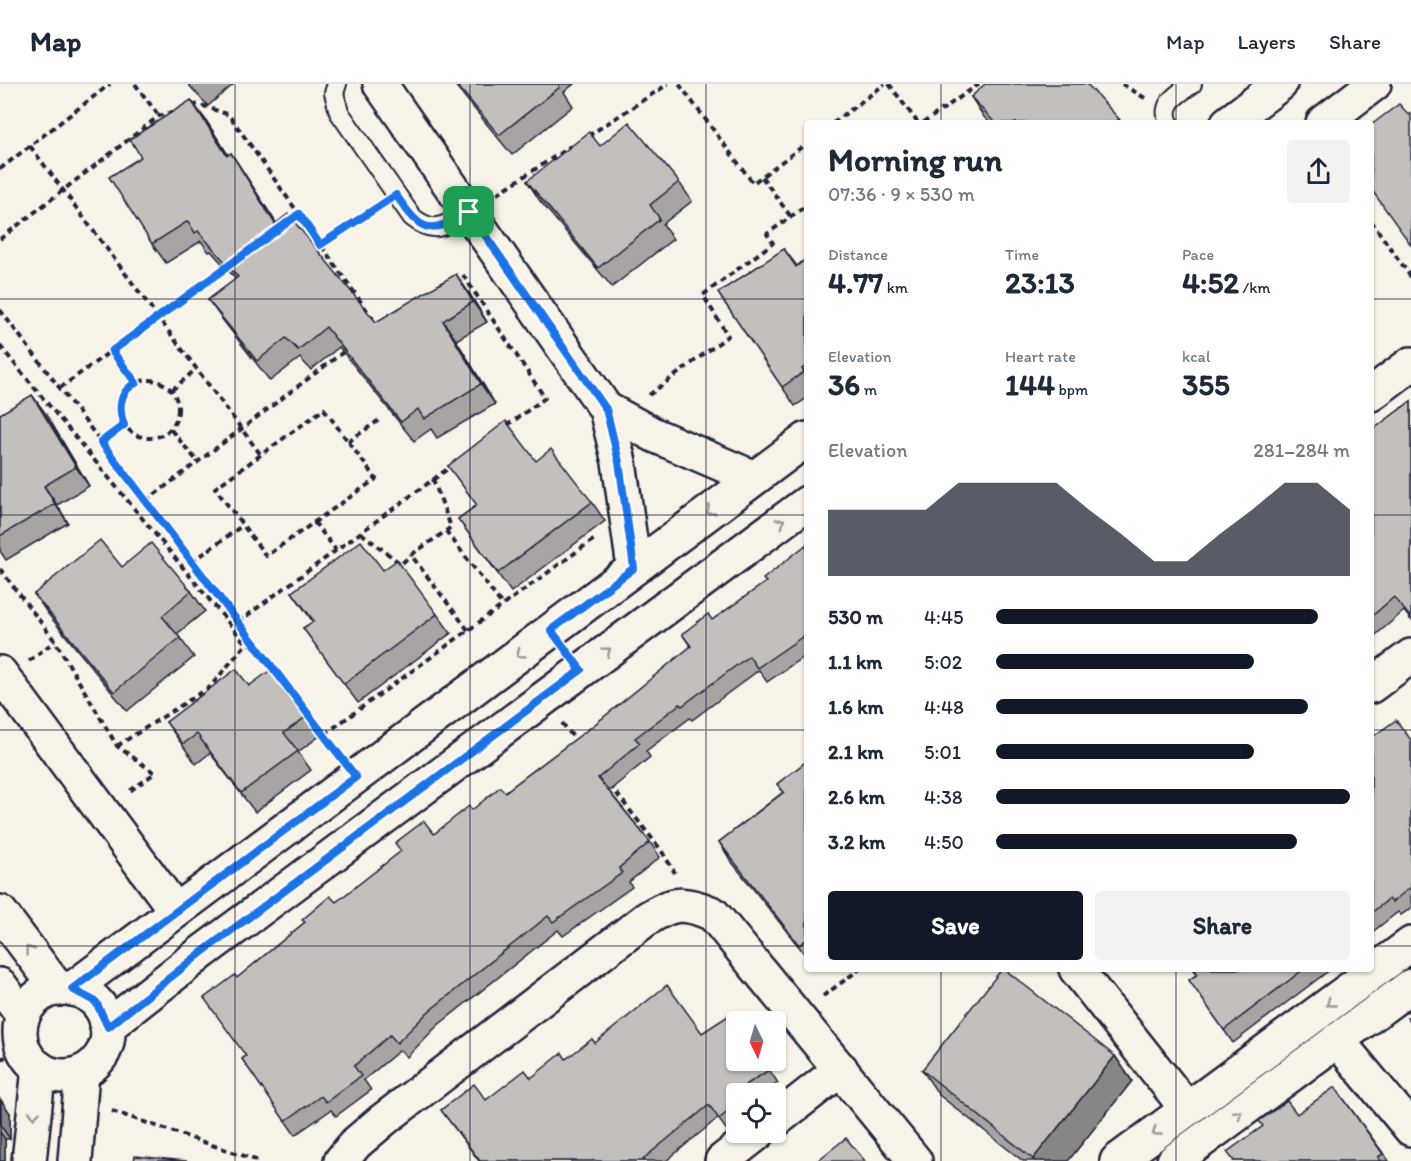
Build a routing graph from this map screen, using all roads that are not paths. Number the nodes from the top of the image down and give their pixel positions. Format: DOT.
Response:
graph roads {
  1 [pos="337,84"];
  2 [pos="380,84"];
  3 [pos="1192,84"];
  4 [pos="1280,84"];
  5 [pos="1374,84"];
  6 [pos="1168,120"];
  7 [pos="1232,120"];
  8 [pos="1327,120"];
  9 [pos="469,212"];
  10 [pos="1411,364"];
  11 [pos="1374,392"];
  12 [pos="613,413"];
  13 [pos="802,451"];
  14 [pos="754,478"];
  15 [pos="804,504"];
  16 [pos="634,568"];
  17 [pos="551,630"];
  18 [pos="1411,656"];
  19 [pos="581,670"];
  20 [pos="0,673"];
  21 [pos="1374,684"];
  22 [pos="176,911"];
  23 [pos="0,912"];
  24 [pos="1411,944"];
  25 [pos="1374,971"];
  26 [pos="1078,972"];
  27 [pos="1373,972"];
  28 [pos="0,985"];
  29 [pos="1411,986"];
  30 [pos="65,989"];
  31 [pos="23,1016"];
  32 [pos="108,1027"];
  33 [pos="1337,1040"];
  34 [pos="39,1068"];
  35 [pos="841,1069"];
  36 [pos="81,1086"];
  37 [pos="1187,1109"];
  38 [pos="786,1112"];
  39 [pos="1411,1129"];
  40 [pos="745,1143"];
  41 [pos="29,1161"];
  42 [pos="75,1161"];
  43 [pos="341,1161"];
  44 [pos="722,1161"];
  45 [pos="915,1161"];
  46 [pos="1117,1161"];
  47 [pos="1174,1161"];
  1 -- 9 [label="lane"];
  2 -- 9 [label="street"];
  3 -- 6 [label="lane"];
  4 -- 7 [label="street"];
  5 -- 8 [label="street"];
  9 -- 12 [label="street"];
  10 -- 11 [label="street"];
  12 -- 14 [label="street"];
  12 -- 16 [label="street"];
  13 -- 14 [label="street"];
  14 -- 16 [label="street, one-way"];
  19 -- 15 [label="street, one-way"];
  16 -- 17 [label="street"];
  17 -- 19 [label="street"];
  17 -- 22 [label="street, one-way"];
  18 -- 21 [label="street"];
  19 -- 32 [label="street"];
  20 -- 22 [label="street"];
  22 -- 30 [label="street"];
  30 -- 23 [label="street, one-way"];
  24 -- 25 [label="street, one-way"];
  26 -- 37 [label="street"];
  27 -- 37 [label="street, one-way"];
  28 -- 31 [label="street"];
  29 -- 33 [label="street"];
  30 -- 31 [label="street"];
  30 -- 32 [label="street"];
  31 -- 34 [label="street"];
  32 -- 36 [label="street"];
  33 -- 39 [label="street"];
  47 -- 33 [label="street, one-way"];
  34 -- 36 [label="street"];
  34 -- 41 [label="street, one-way"];
  35 -- 38 [label="street"];
  35 -- 43 [label="street"];
  35 -- 45 [label="street"];
  36 -- 42 [label="street"];
  37 -- 46 [label="street, one-way"];
  40 -- 44 [label="street"];
}
